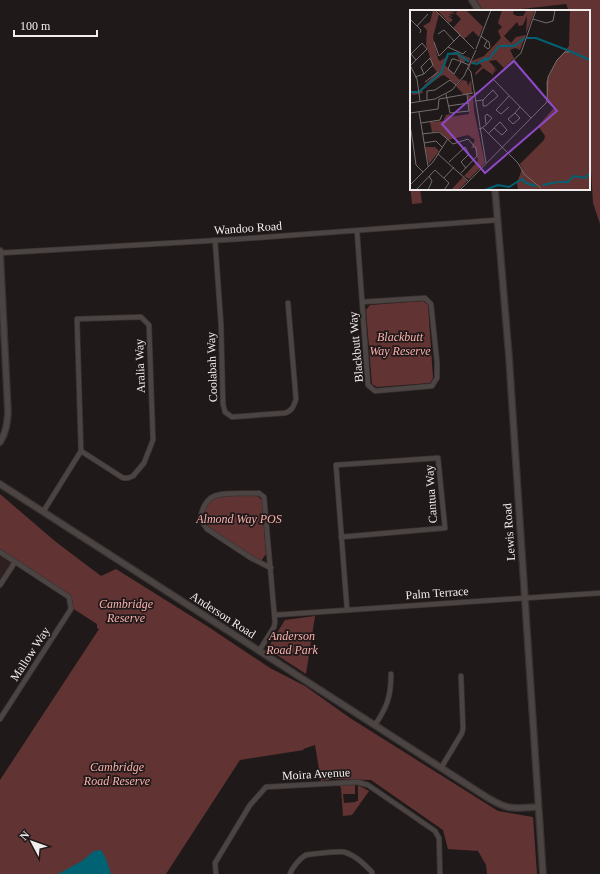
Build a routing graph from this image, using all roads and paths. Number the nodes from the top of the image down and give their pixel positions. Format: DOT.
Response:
graph roads {
  1 [pos="472,0"];
  2 [pos="477,10"];
  3 [pos="495,190"];
  4 [pos="497,220"];
  5 [pos="357,231"];
  6 [pos="215,240"];
  7 [pos="0,252"];
  8 [pos="362,302"];
  9 [pos="288,303"];
  10 [pos="0,442"];
  11 [pos="81,451"];
  12 [pos="1,485"];
  13 [pos="43,512"];
  14 [pos="341,537"];
  15 [pos="0,552"];
  16 [pos="15,562"];
  17 [pos="271,568"];
  18 [pos="0,585"];
  19 [pos="600,593"];
  20 [pos="524,598"];
  21 [pos="347,609"];
  22 [pos="275,615"];
  23 [pos="259,651"];
  24 [pos="391,674"];
  25 [pos="461,676"];
  26 [pos="0,719"];
  27 [pos="375,725"];
  28 [pos="441,768"];
  29 [pos="538,807"];
  30 [pos="216,874"];
  31 [pos="290,874"];
  32 [pos="372,874"];
  33 [pos="440,874"];
  34 [pos="543,874"];
  1 -- 2 [label="street"];
  3 -- 4 [label="street, Lewis Road"];
  4 -- 5 [label="street, Wandoo Road"];
  4 -- 20 [label="street, Lewis Road"];
  5 -- 6 [label="street, Wandoo Road"];
  5 -- 8 [label="street, Blackbutt Way"];
  6 -- 7 [label="street, Wandoo Road"];
  6 -- 9 [label="street, Coolabah Way"];
  7 -- 10 [label="street"];
  8 -- 8 [label="street, Blackbutt Way"];
  11 -- 11 [label="street, Aralia Way"];
  11 -- 13 [label="street"];
  12 -- 13 [label="street, Anderson Road"];
  13 -- 23 [label="street, Anderson Road"];
  14 -- 14 [label="street, Cantua Way"];
  14 -- 21 [label="street, Cantua Way"];
  15 -- 16 [label="street"];
  16 -- 18 [label="street"];
  16 -- 26 [label="street, Mallow Way"];
  17 -- 17 [label="street"];
  17 -- 22 [label="street"];
  19 -- 20 [label="street, Palm Terrace"];
  20 -- 21 [label="street, Palm Terrace"];
  20 -- 29 [label="street, Lewis Road"];
  21 -- 22 [label="street, Palm Terrace"];
  22 -- 23 [label="street"];
  23 -- 27 [label="street, Anderson Road"];
  24 -- 27 [label="street"];
  25 -- 28 [label="street"];
  27 -- 28 [label="street, Anderson Road"];
  28 -- 29 [label="street, Anderson Road"];
  29 -- 34 [label="street, Lewis Road"];
  30 -- 33 [label="street, Moira Avenue"];
  31 -- 32 [label="street"];
}
